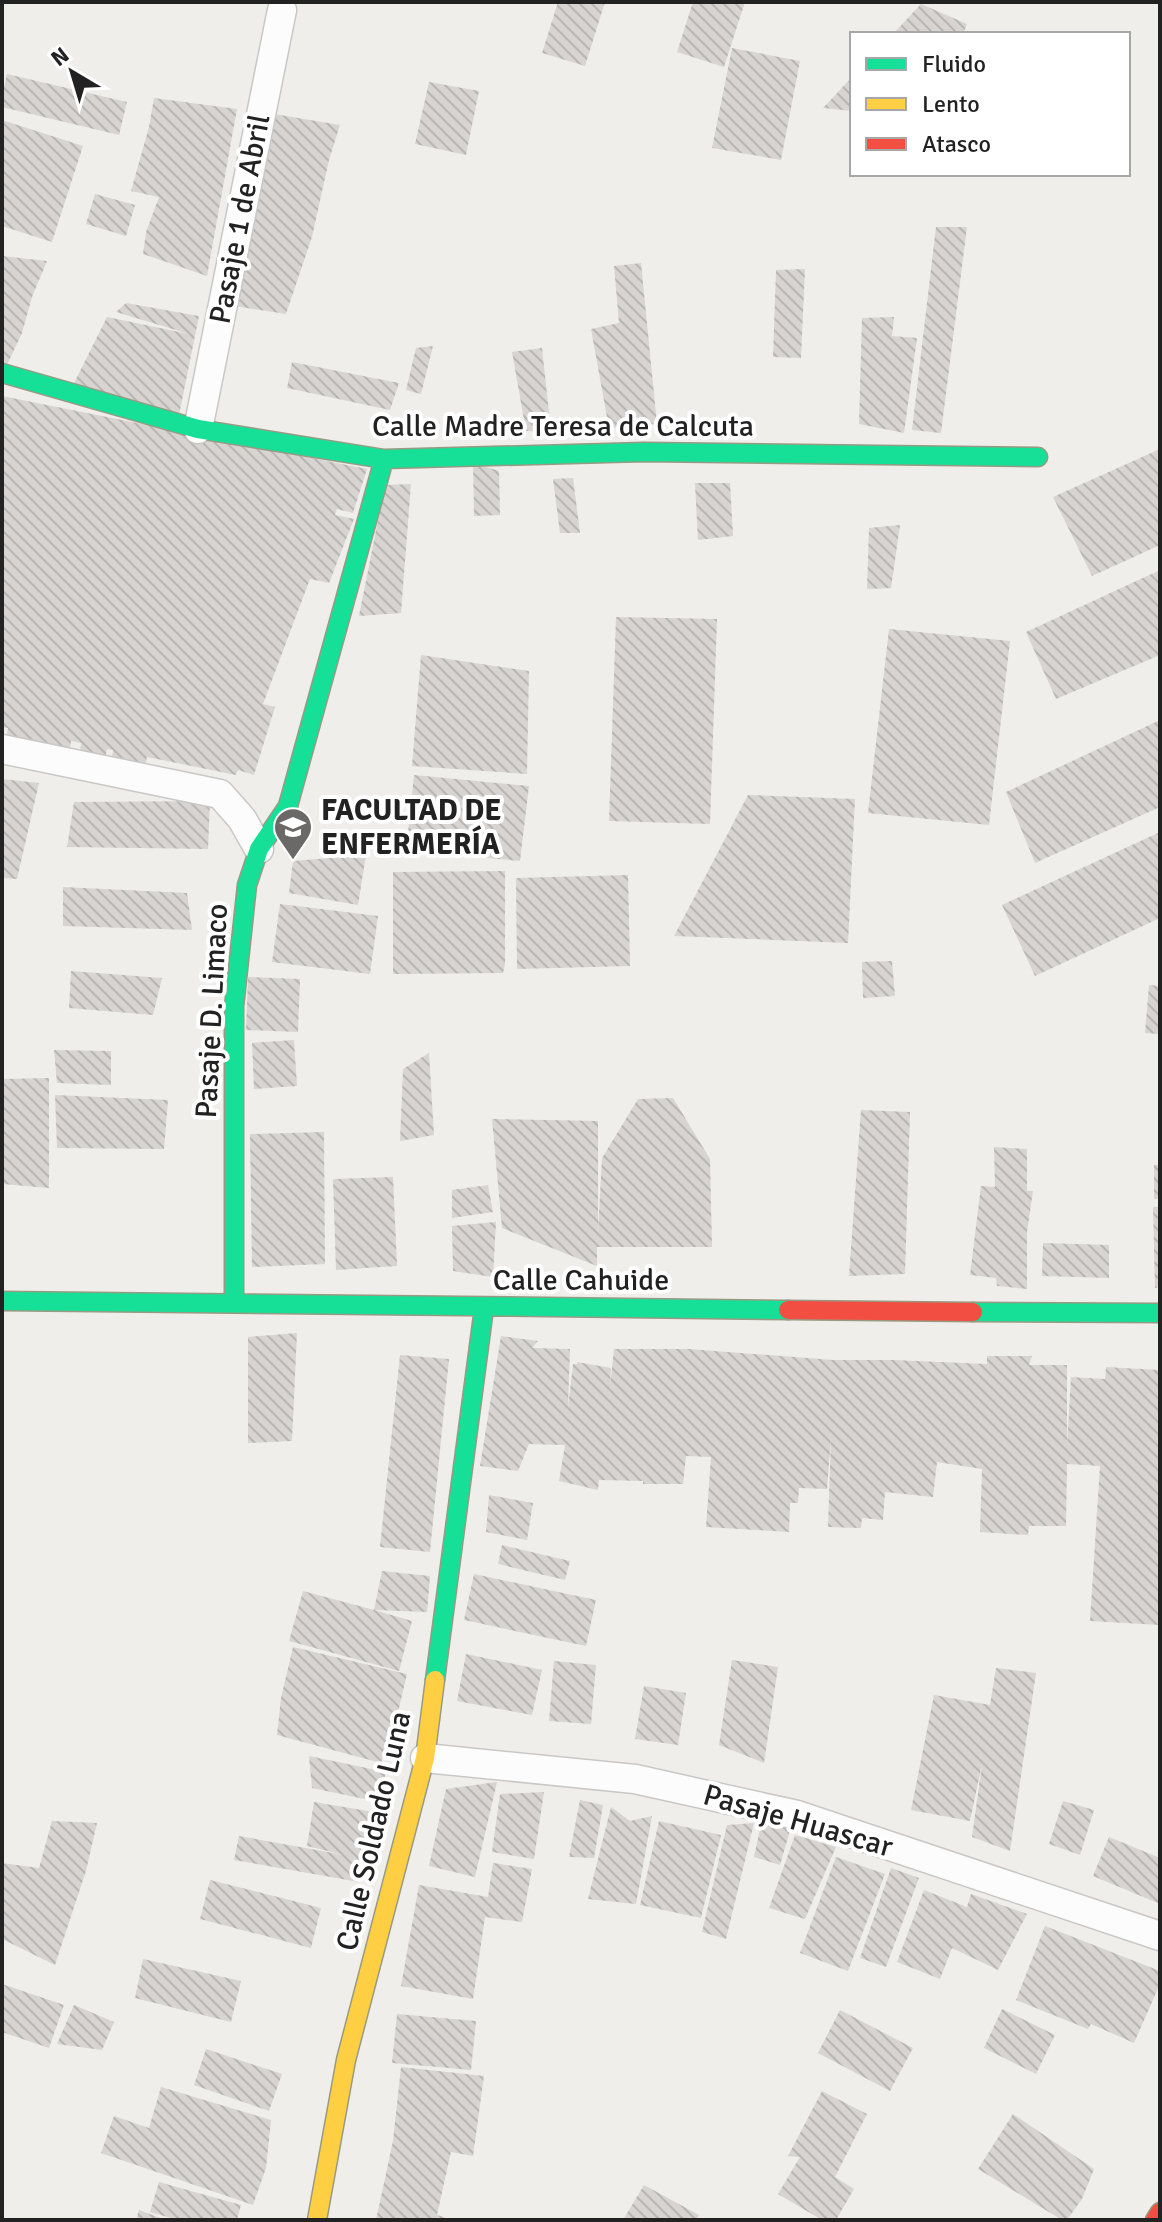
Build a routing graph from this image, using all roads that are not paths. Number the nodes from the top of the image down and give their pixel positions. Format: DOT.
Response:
graph roads {
  1 [pos="282,10"];
  2 [pos="2,373"];
  3 [pos="198,429"];
  4 [pos="1038,457"];
  5 [pos="384,459"];
  6 [pos="2,749"];
  7 [pos="259,849"];
  8 [pos="2,1301"];
  9 [pos="234,1302"];
  10 [pos="484,1308"];
  11 [pos="1160,1313"];
  12 [pos="425,1758"];
  13 [pos="1160,1936"];
  14 [pos="1160,2212"];
  15 [pos="317,2220"];
  16 [pos="1155,2220"];
  1 -- 3 [label="lane, Pasaje 1 de Abril"];
  2 -- 3 [label="street, Calle Madre Teresa de Calcuta"];
  3 -- 5 [label="street, Calle Madre Teresa de Calcuta"];
  4 -- 5 [label="street, Calle Madre Teresa de Calcuta"];
  5 -- 7 [label="street, Pasaje D. Limaco"];
  6 -- 7 [label="lane"];
  7 -- 9 [label="street, Pasaje D. Limaco"];
  8 -- 9 [label="street, Calle Cahuide"];
  9 -- 10 [label="street, Calle Cahuide"];
  10 -- 11 [label="street, Calle Cahuide"];
  10 -- 12 [label="street, Calle Soldado Luna"];
  12 -- 13 [label="lane, Pasaje Huascar"];
  12 -- 15 [label="street, Calle Soldado Luna"];
  14 -- 16 [label="street"];
}
